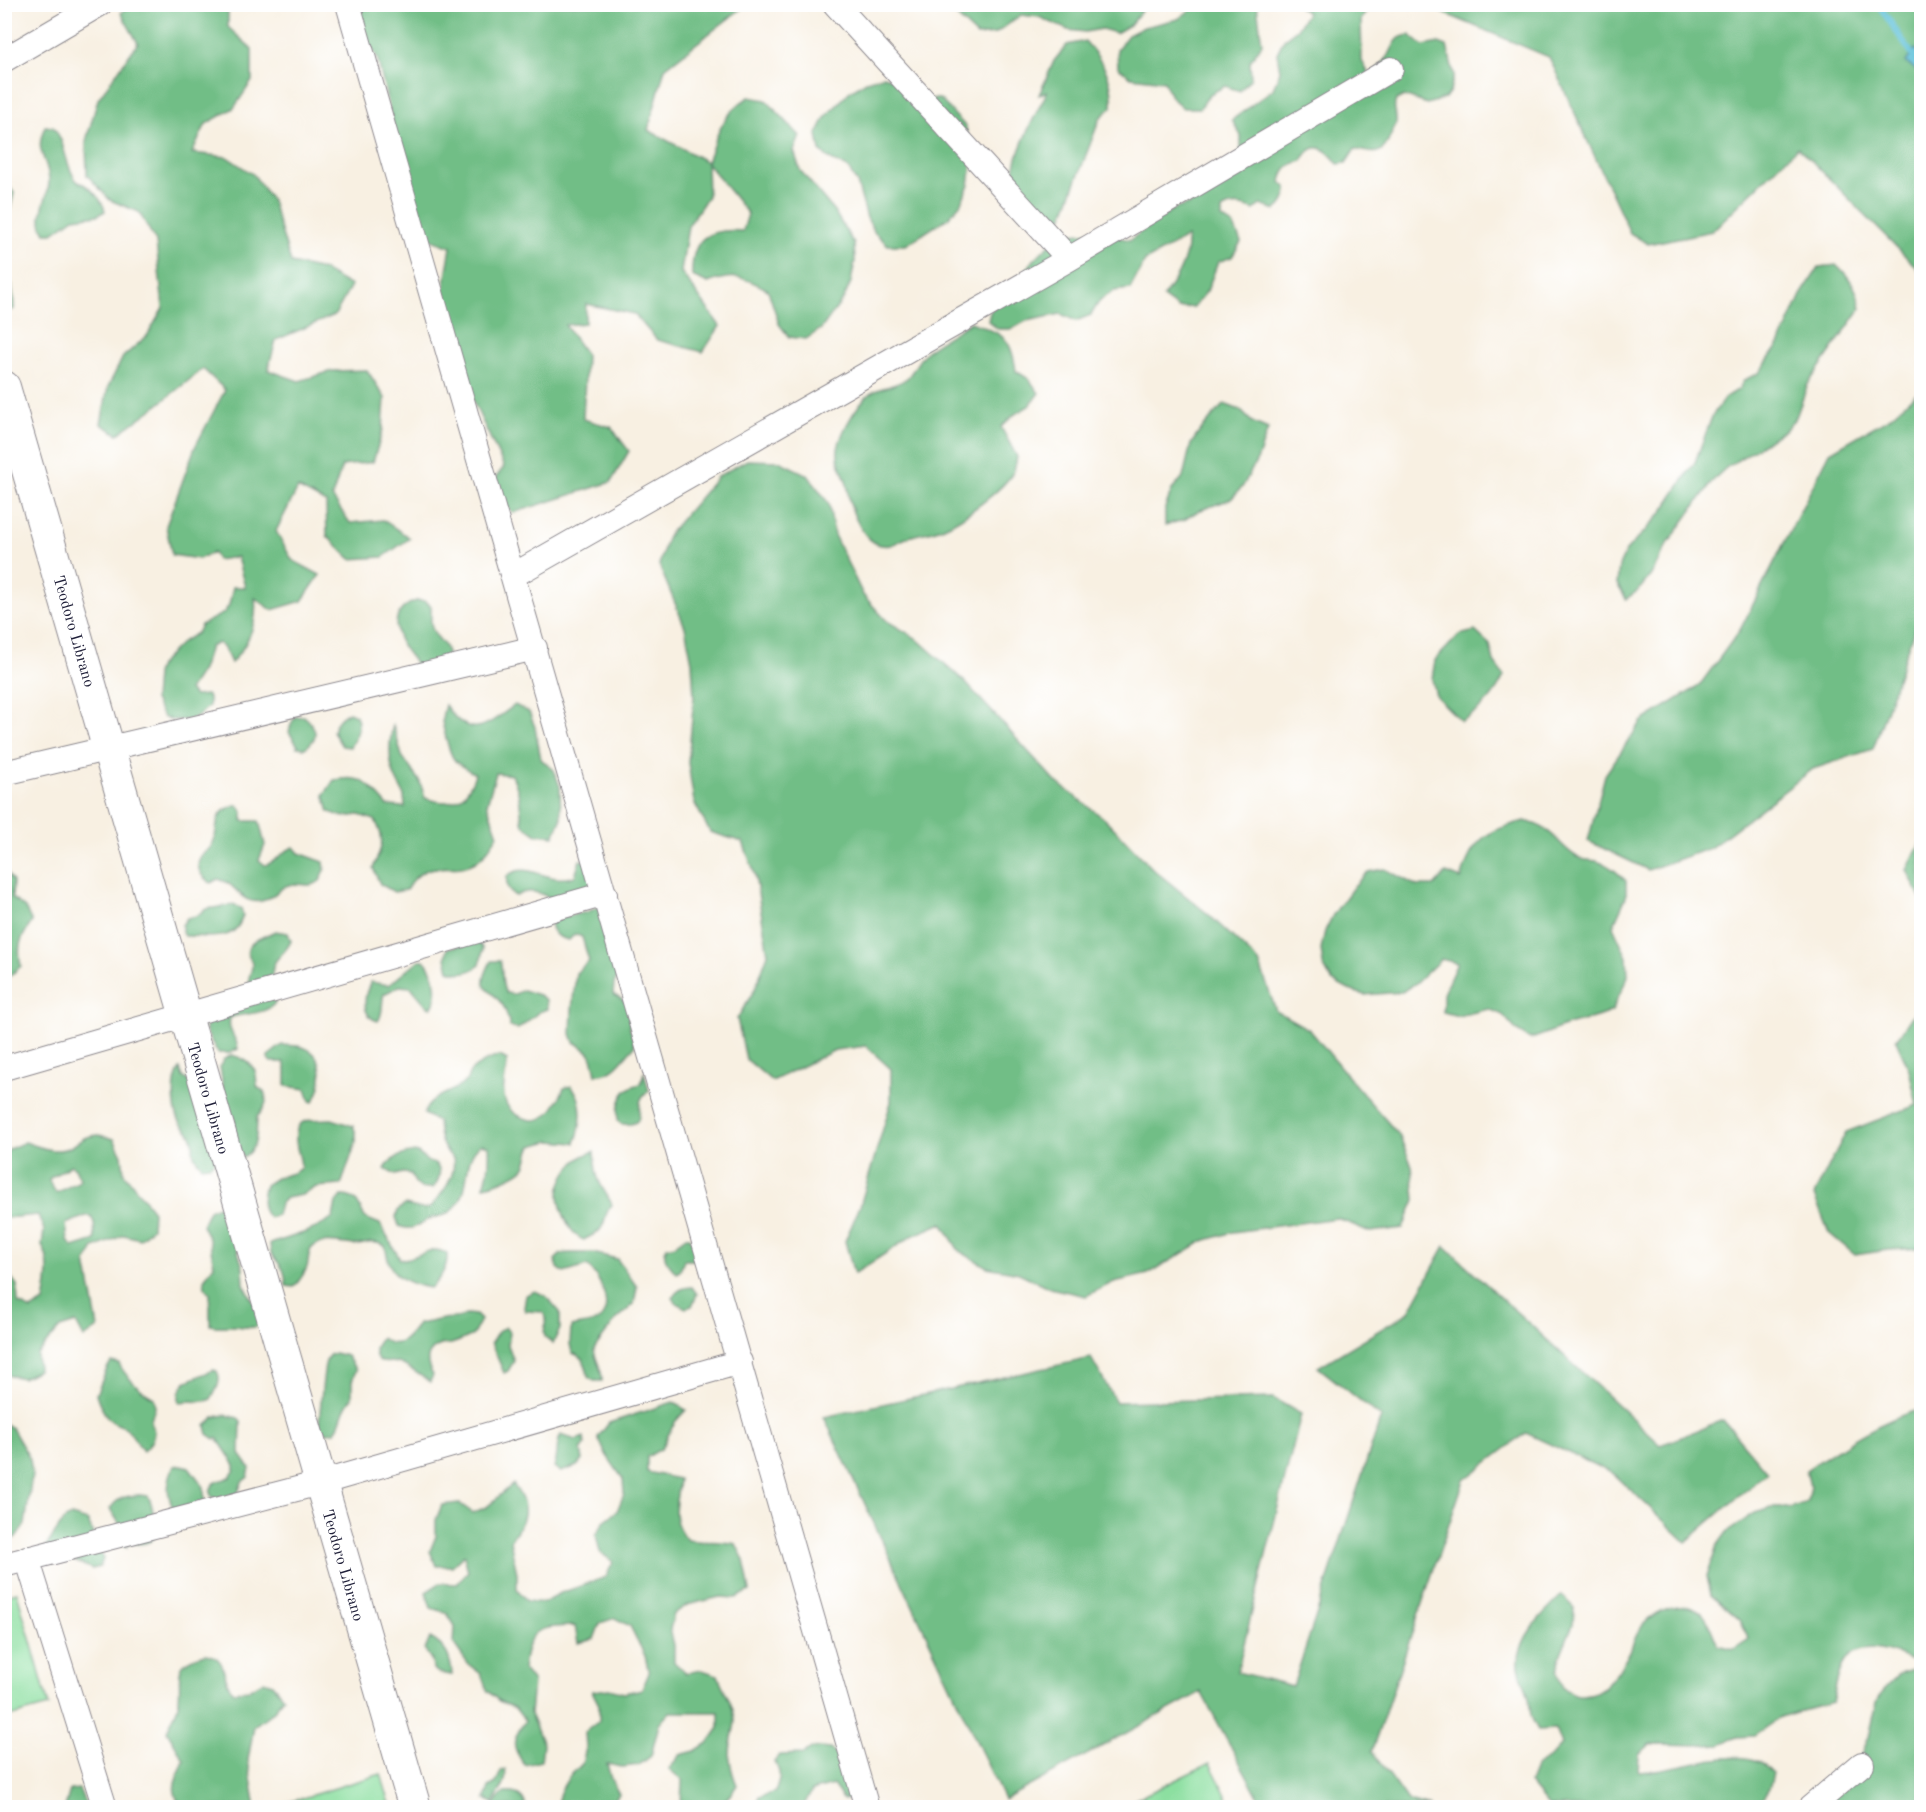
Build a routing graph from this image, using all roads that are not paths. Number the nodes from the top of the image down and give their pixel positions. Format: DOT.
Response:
graph roads {
  1 [pos="100,4"];
  2 [pos="348,4"];
  3 [pos="836,4"];
  4 [pos="4,60"];
  5 [pos="1391,69"];
  6 [pos="1069,259"];
  7 [pos="4,387"];
  8 [pos="514,575"];
  9 [pos="535,648"];
  10 [pos="108,748"];
  11 [pos="4,773"];
  12 [pos="605,894"];
  13 [pos="186,1016"];
  14 [pos="4,1068"];
  15 [pos="740,1362"];
  16 [pos="320,1483"];
  17 [pos="16,1561"];
  18 [pos="1862,1764"];
  19 [pos="105,1808"];
  20 [pos="415,1808"];
  21 [pos="867,1808"];
  22 [pos="1810,1808"];
  1 -- 4 [label="street"];
  2 -- 8 [label="street"];
  3 -- 6 [label="street"];
  5 -- 6 [label="street"];
  6 -- 8 [label="street"];
  7 -- 10 [label="main road, Teodoro Librano"];
  8 -- 9 [label="street"];
  9 -- 10 [label="street"];
  9 -- 12 [label="street"];
  10 -- 11 [label="street"];
  10 -- 13 [label="main road, Teodoro Librano"];
  12 -- 13 [label="street"];
  12 -- 15 [label="street"];
  13 -- 14 [label="street"];
  13 -- 16 [label="main road, Teodoro Librano"];
  15 -- 16 [label="street"];
  15 -- 21 [label="street"];
  16 -- 17 [label="street"];
  16 -- 20 [label="main road, Teodoro Librano"];
  17 -- 19 [label="street"];
  18 -- 22 [label="street"];
}
